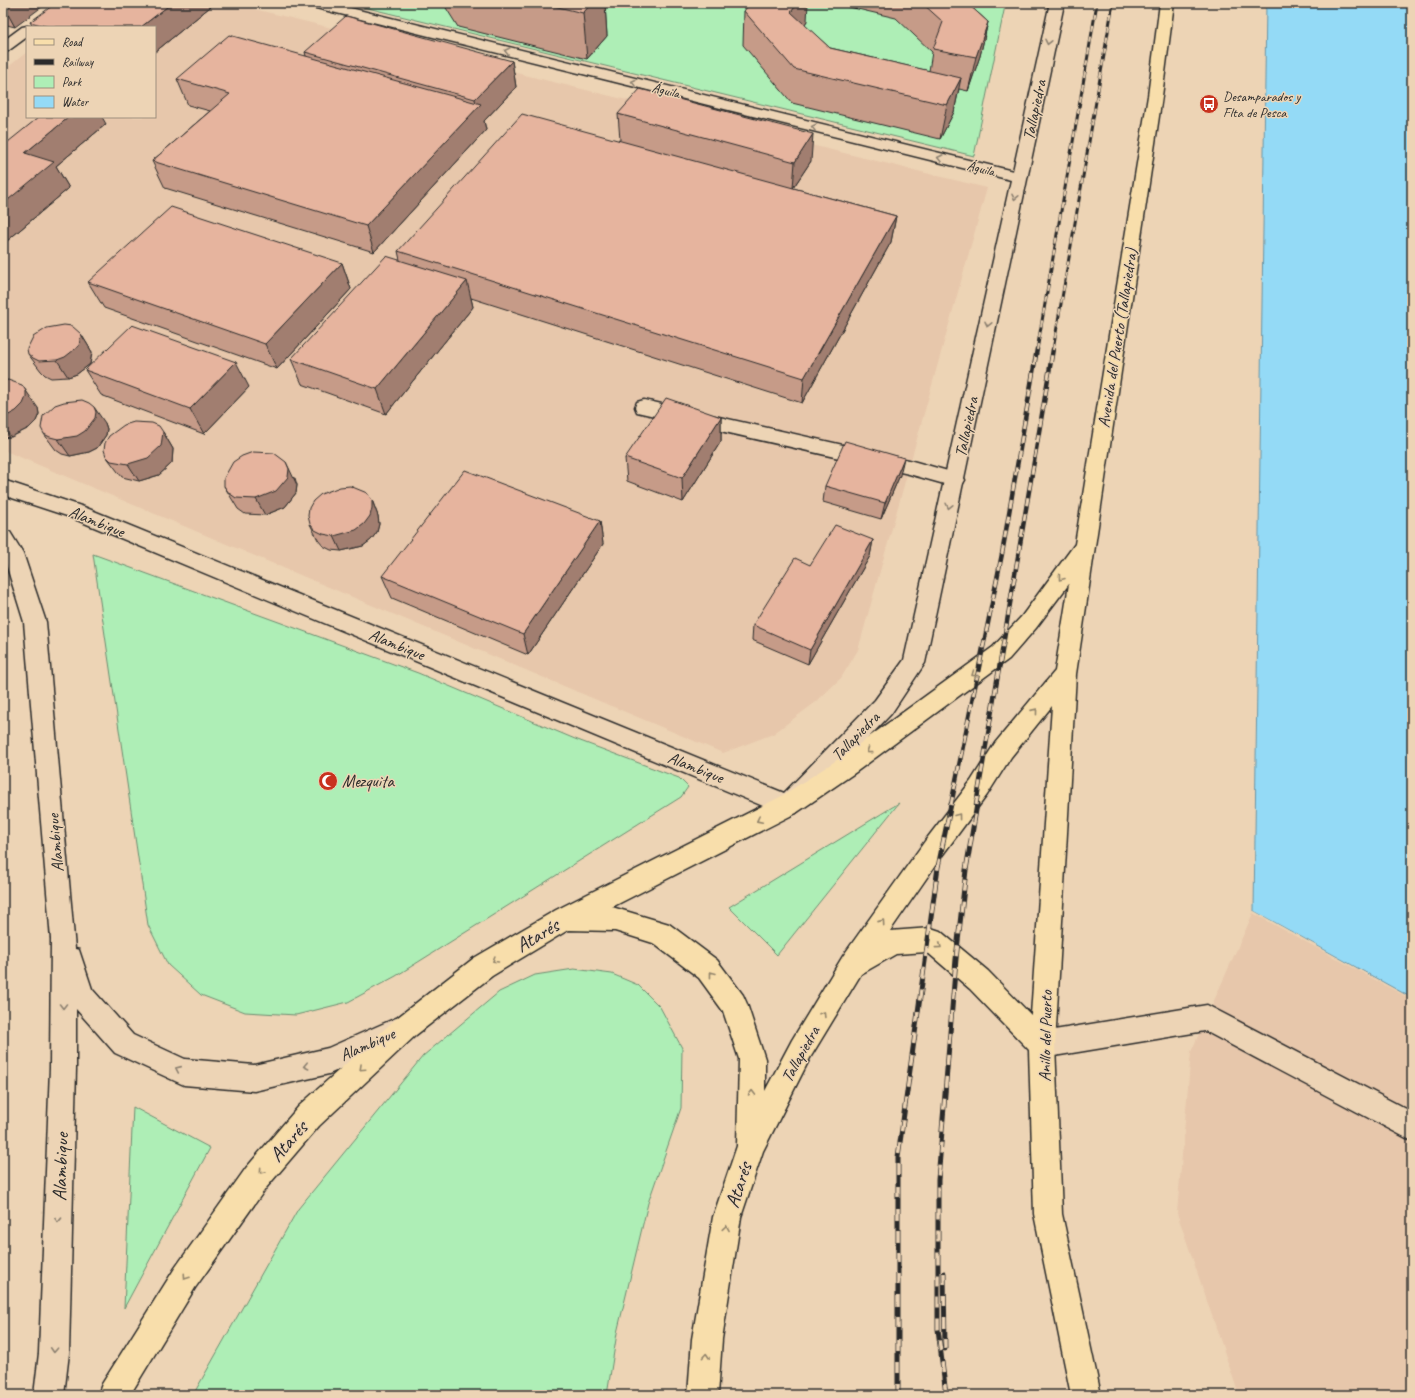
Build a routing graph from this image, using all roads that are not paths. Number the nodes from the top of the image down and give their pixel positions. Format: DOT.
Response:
graph roads {
  1 [pos="313,3"];
  2 [pos="1055,3"];
  3 [pos="1167,3"];
  4 [pos="26,31"];
  5 [pos="3,48"];
  6 [pos="1019,177"];
  7 [pos="644,407"];
  8 [pos="955,480"];
  9 [pos="3,487"];
  10 [pos="3,538"];
  11 [pos="1084,547"];
  12 [pos="1065,674"];
  13 [pos="788,805"];
  14 [pos="565,918"];
  15 [pos="63,939"];
  16 [pos="852,965"];
  17 [pos="407,1026"];
  18 [pos="1042,1045"];
  19 [pos="1412,1127"];
  20 [pos="751,1146"];
  21 [pos="49,1395"];
  22 [pos="113,1395"];
  23 [pos="703,1395"];
  24 [pos="1086,1395"];
  6 -- 1 [label="street, Águila, one-way"];
  2 -- 6 [label="street, Tallapiedra, one-way"];
  3 -- 11 [label="main road, Avenida del Puerto (Tallapiedra)"];
  4 -- 5 [label="street"];
  6 -- 8 [label="street, Tallapiedra, one-way"];
  7 -- 8 [label="street"];
  8 -- 13 [label="street, Tallapiedra, one-way"];
  9 -- 13 [label="street, Alambique"];
  10 -- 15 [label="street, Alambique"];
  11 -- 12 [label="main road, Avenida del Puerto (Tallapiedra)"];
  11 -- 13 [label="main road, Tallapiedra, one-way"];
  16 -- 12 [label="main road, Tallapiedra, one-way"];
  12 -- 18 [label="main road, Anillo del Puerto"];
  13 -- 14 [label="main road, Tallapiedra, one-way"];
  14 -- 17 [label="main road, Atarés, one-way"];
  20 -- 14 [label="main road, Atarés, one-way"];
  17 -- 15 [label="street, Alambique, one-way"];
  15 -- 21 [label="street, Alambique, one-way"];
  16 -- 18 [label="main road, one-way"];
  20 -- 16 [label="main road, Tallapiedra, one-way"];
  17 -- 22 [label="main road, Atarés, one-way"];
  18 -- 19 [label="street"];
  18 -- 24 [label="main road, Anillo del Puerto"];
  23 -- 20 [label="main road, Atarés, one-way"];
}
